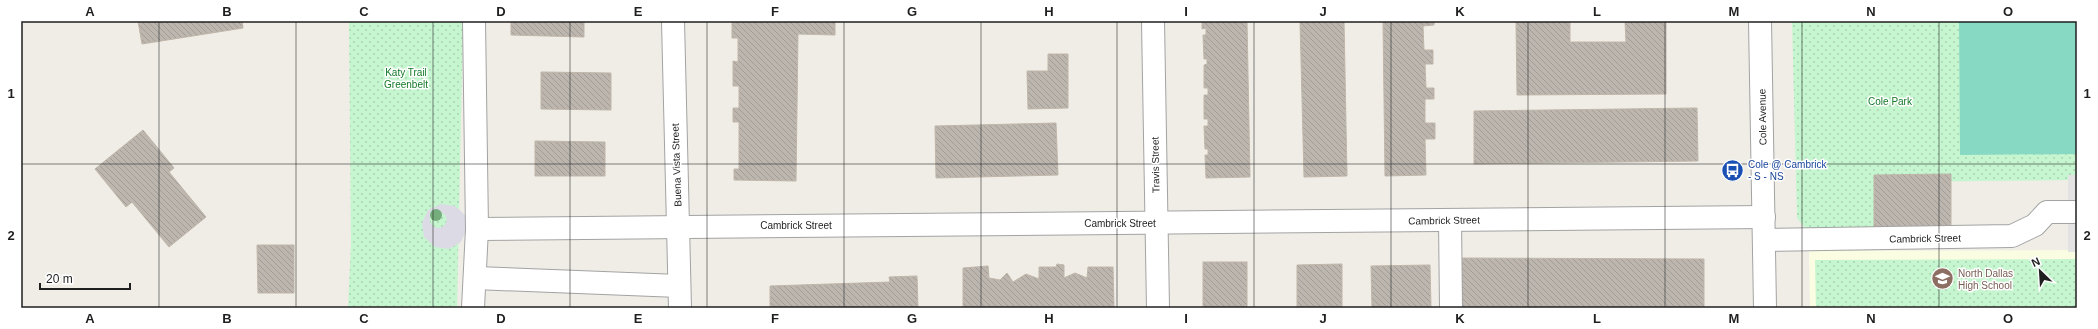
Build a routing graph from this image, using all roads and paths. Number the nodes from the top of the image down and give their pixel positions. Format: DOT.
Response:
graph roads {
  1 [pos="474,21"];
  2 [pos="673,21"];
  3 [pos="1153,21"];
  4 [pos="1760,21"];
  5 [pos="2077,212"];
  6 [pos="1764,217"];
  7 [pos="1450,220"];
  8 [pos="1156,222"];
  9 [pos="678,226"];
  10 [pos="477,229"];
  11 [pos="1764,240"];
  12 [pos="475,278"];
  13 [pos="680,286"];
  14 [pos="473,308"];
  15 [pos="680,308"];
  16 [pos="1158,308"];
  17 [pos="1452,308"];
  18 [pos="1765,308"];
  1 -- 10 [label="street"];
  2 -- 9 [label="street, Buena Vista Street"];
  3 -- 8 [label="street, Travis Street"];
  4 -- 6 [label="street, Cole Avenue"];
  5 -- 11 [label="street, Cambrick Street"];
  6 -- 7 [label="street, Cambrick Street"];
  6 -- 11 [label="street, Cole Avenue"];
  7 -- 8 [label="street, Cambrick Street"];
  7 -- 17 [label="street"];
  8 -- 9 [label="street, Cambrick Street"];
  8 -- 16 [label="street, Travis Street"];
  9 -- 10 [label="street, Cambrick Street"];
  9 -- 13 [label="street, Buena Vista Street"];
  10 -- 12 [label="street"];
  11 -- 18 [label="street, Cole Avenue"];
  12 -- 13 [label="street"];
  12 -- 14 [label="street"];
  13 -- 15 [label="street, Buena Vista Street"];
}
